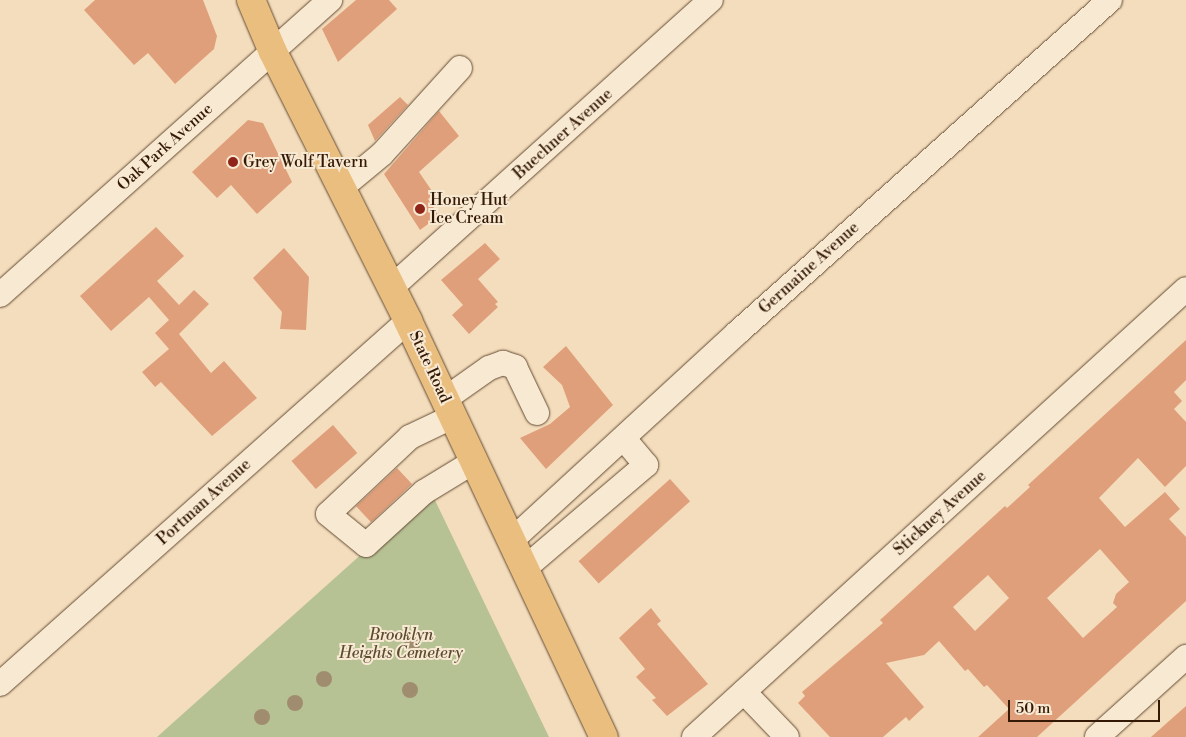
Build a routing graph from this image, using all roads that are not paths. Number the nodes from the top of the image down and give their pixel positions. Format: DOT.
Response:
graph roads {
  1 [pos="251,0"];
  2 [pos="330,0"];
  3 [pos="711,0"];
  4 [pos="1110,0"];
  5 [pos="273,52"];
  6 [pos="460,68"];
  7 [pos="341,188"];
  8 [pos="392,288"];
  9 [pos="1186,289"];
  10 [pos="0,295"];
  11 [pos="408,321"];
  12 [pos="449,407"];
  13 [pos="537,413"];
  14 [pos="623,438"];
  15 [pos="475,461"];
  16 [pos="512,540"];
  17 [pos="526,568"];
  18 [pos="1186,657"];
  19 [pos="0,684"];
  20 [pos="744,692"];
  21 [pos="604,737"];
  22 [pos="694,737"];
  23 [pos="787,737"];
  24 [pos="1098,737"];
  1 -- 5 [label="main road, State Road"];
  2 -- 5 [label="street, Oak Park Avenue"];
  3 -- 8 [label="street, Buechner Avenue"];
  4 -- 14 [label="street, Germaine Avenue"];
  5 -- 7 [label="main road, State Road"];
  5 -- 10 [label="street, Oak Park Avenue"];
  6 -- 7 [label="street"];
  7 -- 8 [label="main road, State Road"];
  8 -- 11 [label="main road, State Road"];
  9 -- 20 [label="street, Stickney Avenue"];
  11 -- 12 [label="main road, State Road"];
  11 -- 19 [label="street, Portman Avenue"];
  12 -- 13 [label="street"];
  12 -- 15 [label="main road, State Road"];
  12 -- 15 [label="street"];
  14 -- 16 [label="street, Germaine Avenue"];
  14 -- 17 [label="street"];
  15 -- 16 [label="main road, State Road"];
  16 -- 17 [label="main road, State Road"];
  17 -- 21 [label="main road, State Road"];
  18 -- 24 [label="street"];
  20 -- 22 [label="street, Stickney Avenue"];
  20 -- 23 [label="street"];
}
